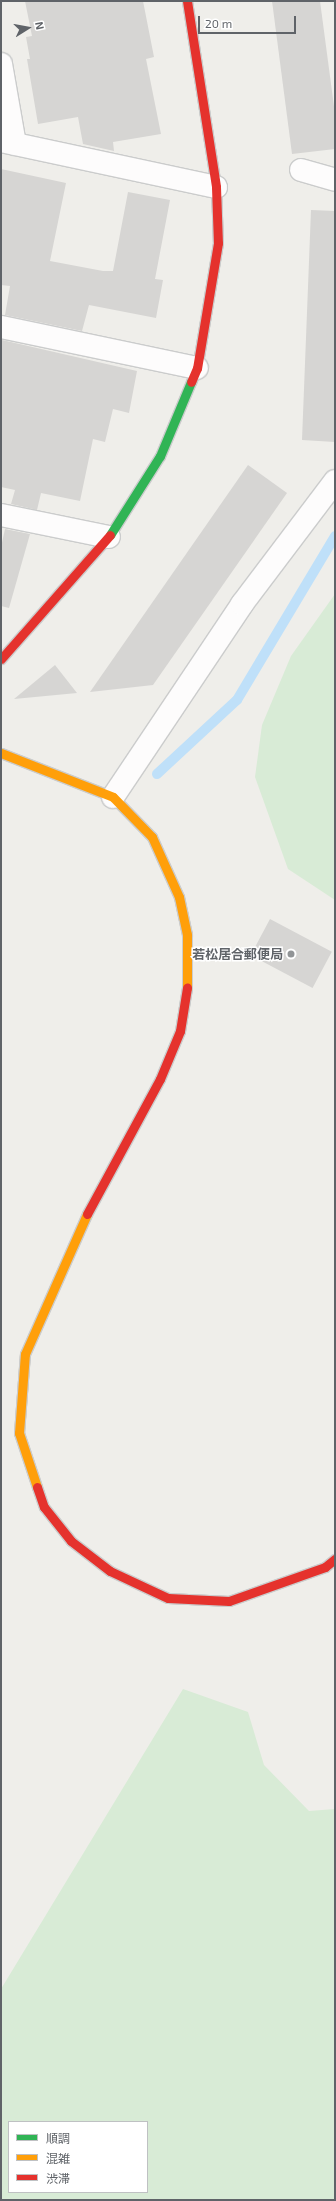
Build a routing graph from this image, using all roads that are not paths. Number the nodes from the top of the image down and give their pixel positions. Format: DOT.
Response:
graph roads {
  1 [pos="187,1"];
  2 [pos="1,64"];
  3 [pos="8,143"];
  4 [pos="301,170"];
  5 [pos="335,180"];
  6 [pos="216,187"];
  7 [pos="1,326"];
  8 [pos="197,368"];
  9 [pos="335,481"];
  10 [pos="1,515"];
  11 [pos="109,537"];
  12 [pos="1,659"];
  13 [pos="1,753"];
  14 [pos="113,797"];
  15 [pos="335,1559"];
  1 -- 6 [label="street"];
  2 -- 3 [label="street"];
  3 -- 6 [label="street"];
  4 -- 5 [label="street"];
  6 -- 8 [label="street"];
  7 -- 8 [label="street"];
  8 -- 11 [label="street"];
  9 -- 14 [label="street"];
  10 -- 11 [label="street"];
  11 -- 12 [label="street"];
  13 -- 14 [label="street"];
  14 -- 15 [label="street"];
}
